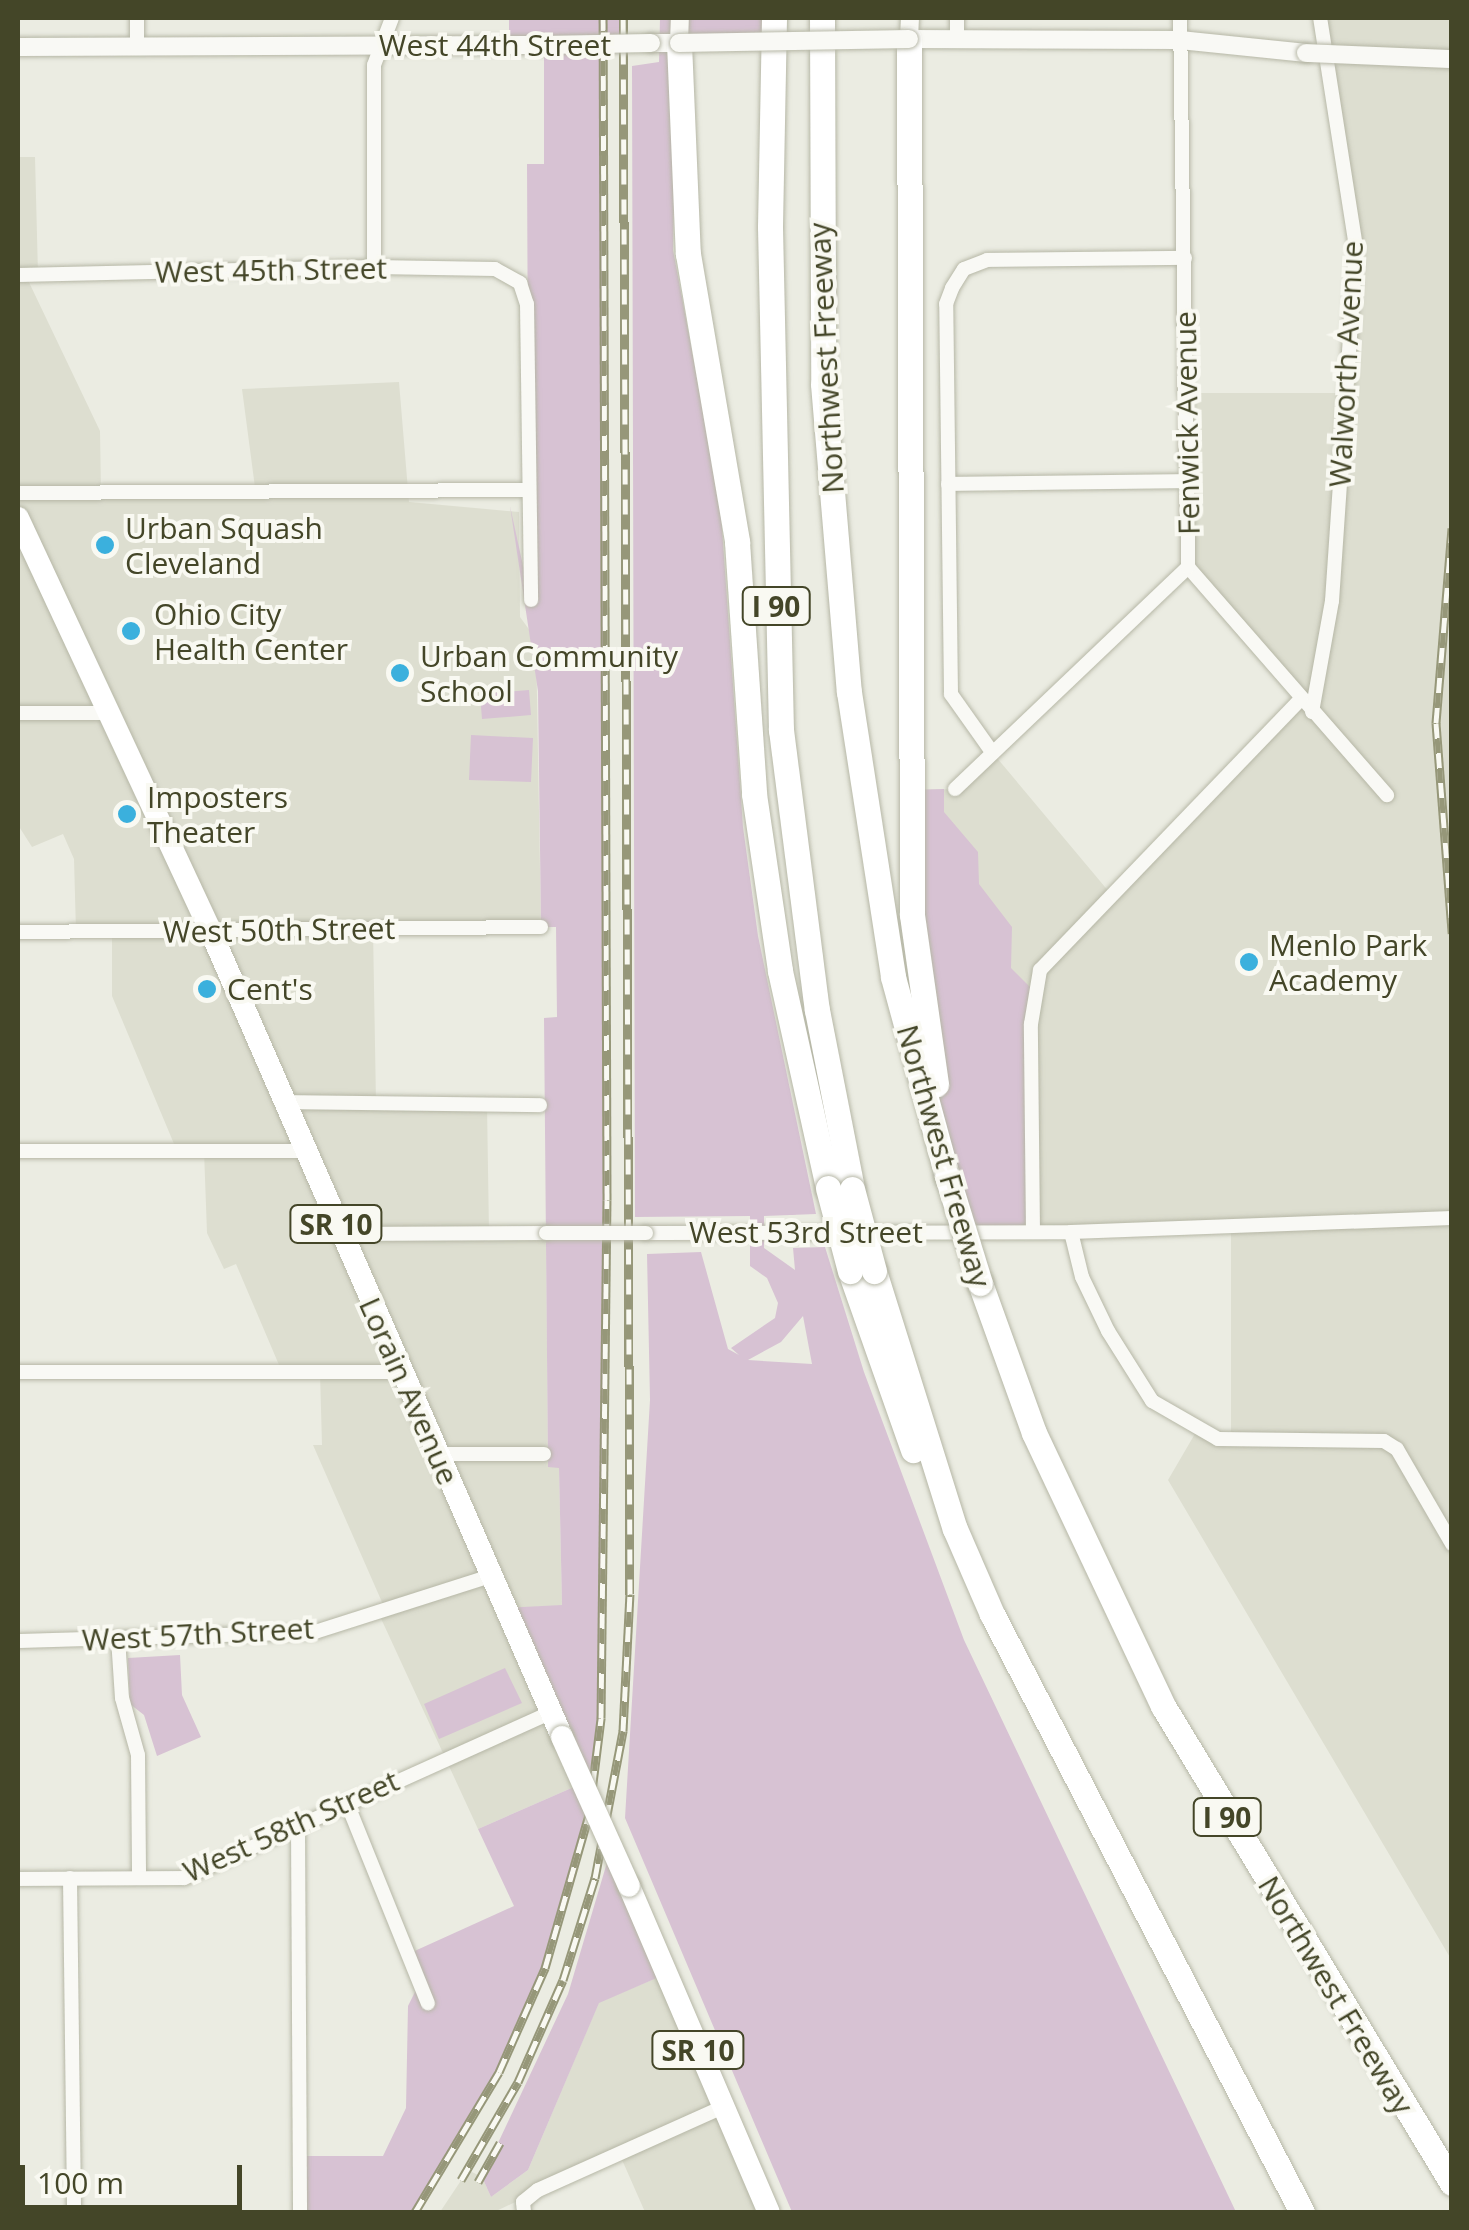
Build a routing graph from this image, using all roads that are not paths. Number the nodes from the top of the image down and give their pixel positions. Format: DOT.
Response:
graph roads {
  1 [pos="137,18"];
  2 [pos="392,18"];
  3 [pos="774,18"];
  4 [pos="822,18"];
  5 [pos="957,18"];
  6 [pos="1180,18"];
  7 [pos="1320,18"];
  8 [pos="909,28"];
  9 [pos="680,30"];
  10 [pos="957,39"];
  11 [pos="1180,40"];
  12 [pos="384,46"];
  13 [pos="18,47"];
  14 [pos="137,48"];
  15 [pos="1452,59"];
  16 [pos="1184,258"];
  17 [pos="374,267"];
  18 [pos="18,275"];
  19 [pos="1188,481"];
  20 [pos="948,484"];
  21 [pos="529,490"];
  22 [pos="18,493"];
  23 [pos="18,518"];
  24 [pos="1188,567"];
  25 [pos="531,600"];
  26 [pos="1301,698"];
  27 [pos="18,712"];
  28 [pos="1312,712"];
  29 [pos="108,713"];
  30 [pos="992,752"];
  31 [pos="955,789"];
  32 [pos="1388,796"];
  33 [pos="541,926"];
  34 [pos="18,932"];
  35 [pos="211,932"];
  36 [pos="286,1102"];
  37 [pos="540,1106"];
  38 [pos="18,1151"];
  39 [pos="303,1151"];
  40 [pos="945,1170"];
  41 [pos="840,1188"];
  42 [pos="1452,1218"];
  43 [pos="1033,1232"];
  44 [pos="1071,1232"];
  45 [pos="340,1234"];
  46 [pos="18,1372"];
  47 [pos="398,1372"];
  48 [pos="438,1454"];
  49 [pos="544,1454"];
  50 [pos="1452,1544"];
  51 [pos="491,1576"];
  52 [pos="118,1638"];
  53 [pos="18,1641"];
  54 [pos="551,1712"];
  55 [pos="347,1804"];
  56 [pos="298,1825"];
  57 [pos="70,1878"];
  58 [pos="139,1878"];
  59 [pos="18,1879"];
  60 [pos="428,2003"];
  61 [pos="723,2108"];
  62 [pos="1452,2184"];
  63 [pos="524,2207"];
  64 [pos="74,2212"];
  65 [pos="300,2212"];
  66 [pos="769,2212"];
  67 [pos="1302,2212"];
  1 -- 14 [label="street"];
  2 -- 12 [label="street"];
  3 -- 41 [label="highway, Northwest Freeway / I 90"];
  4 -- 40 [label="highway, Northwest Freeway / I 90"];
  5 -- 10 [label="street"];
  6 -- 11 [label="street, Fenwick Avenue"];
  7 -- 28 [label="street, Walworth Avenue"];
  8 -- 9 [label="street, West 44th Street, bridge"];
  8 -- 10 [label="street, West 44th Street"];
  8 -- 40 [label="highway"];
  9 -- 12 [label="street, West 44th Street, bridge"];
  9 -- 41 [label="highway"];
  10 -- 11 [label="street, West 44th Street"];
  11 -- 15 [label="street, West 44th Street, bridge"];
  11 -- 16 [label="street, Fenwick Avenue"];
  12 -- 14 [label="street, West 44th Street"];
  12 -- 17 [label="street"];
  13 -- 14 [label="street, West 44th Street"];
  16 -- 19 [label="street, Fenwick Avenue"];
  16 -- 20 [label="street"];
  17 -- 18 [label="street, West 45th Street"];
  17 -- 21 [label="street, West 45th Street"];
  19 -- 20 [label="street"];
  19 -- 24 [label="street, Fenwick Avenue"];
  20 -- 30 [label="street"];
  21 -- 22 [label="street"];
  21 -- 25 [label="street"];
  23 -- 29 [label="main road, Lorain Avenue / SR 10"];
  24 -- 26 [label="street"];
  24 -- 30 [label="street, Fenwick Avenue"];
  26 -- 28 [label="street"];
  26 -- 43 [label="street"];
  27 -- 29 [label="street"];
  28 -- 32 [label="street"];
  29 -- 35 [label="main road, Lorain Avenue / SR 10"];
  30 -- 31 [label="street, Fenwick Avenue"];
  33 -- 35 [label="street, West 50th Street"];
  34 -- 35 [label="street, West 50th Street"];
  35 -- 36 [label="main road, Lorain Avenue / SR 10"];
  36 -- 37 [label="street"];
  36 -- 39 [label="main road, Lorain Avenue / SR 10"];
  38 -- 39 [label="street"];
  39 -- 45 [label="main road, Lorain Avenue / SR 10"];
  40 -- 62 [label="highway, Northwest Freeway / I 90, bridge"];
  41 -- 67 [label="highway, Northwest Freeway / I 90, bridge"];
  42 -- 44 [label="street, West 53rd Street"];
  43 -- 44 [label="street, West 53rd Street"];
  43 -- 45 [label="street, West 53rd Street, bridge"];
  44 -- 50 [label="street"];
  45 -- 47 [label="main road, Lorain Avenue / SR 10"];
  46 -- 47 [label="street"];
  47 -- 48 [label="main road, Lorain Avenue / SR 10"];
  48 -- 49 [label="street"];
  48 -- 51 [label="main road, Lorain Avenue / SR 10"];
  51 -- 52 [label="street, West 57th Street"];
  51 -- 54 [label="main road, Lorain Avenue / SR 10"];
  52 -- 53 [label="street, West 57th Street"];
  52 -- 58 [label="street"];
  54 -- 55 [label="street, West 58th Street"];
  54 -- 61 [label="main road, Lorain Avenue / SR 10, bridge"];
  55 -- 56 [label="street, West 58th Street"];
  55 -- 60 [label="street"];
  56 -- 58 [label="street, West 58th Street"];
  56 -- 65 [label="street"];
  57 -- 58 [label="street, West 58th Street"];
  57 -- 59 [label="street, West 58th Street"];
  57 -- 64 [label="street"];
  61 -- 63 [label="street"];
  61 -- 66 [label="main road, Lorain Avenue / SR 10"];
}
